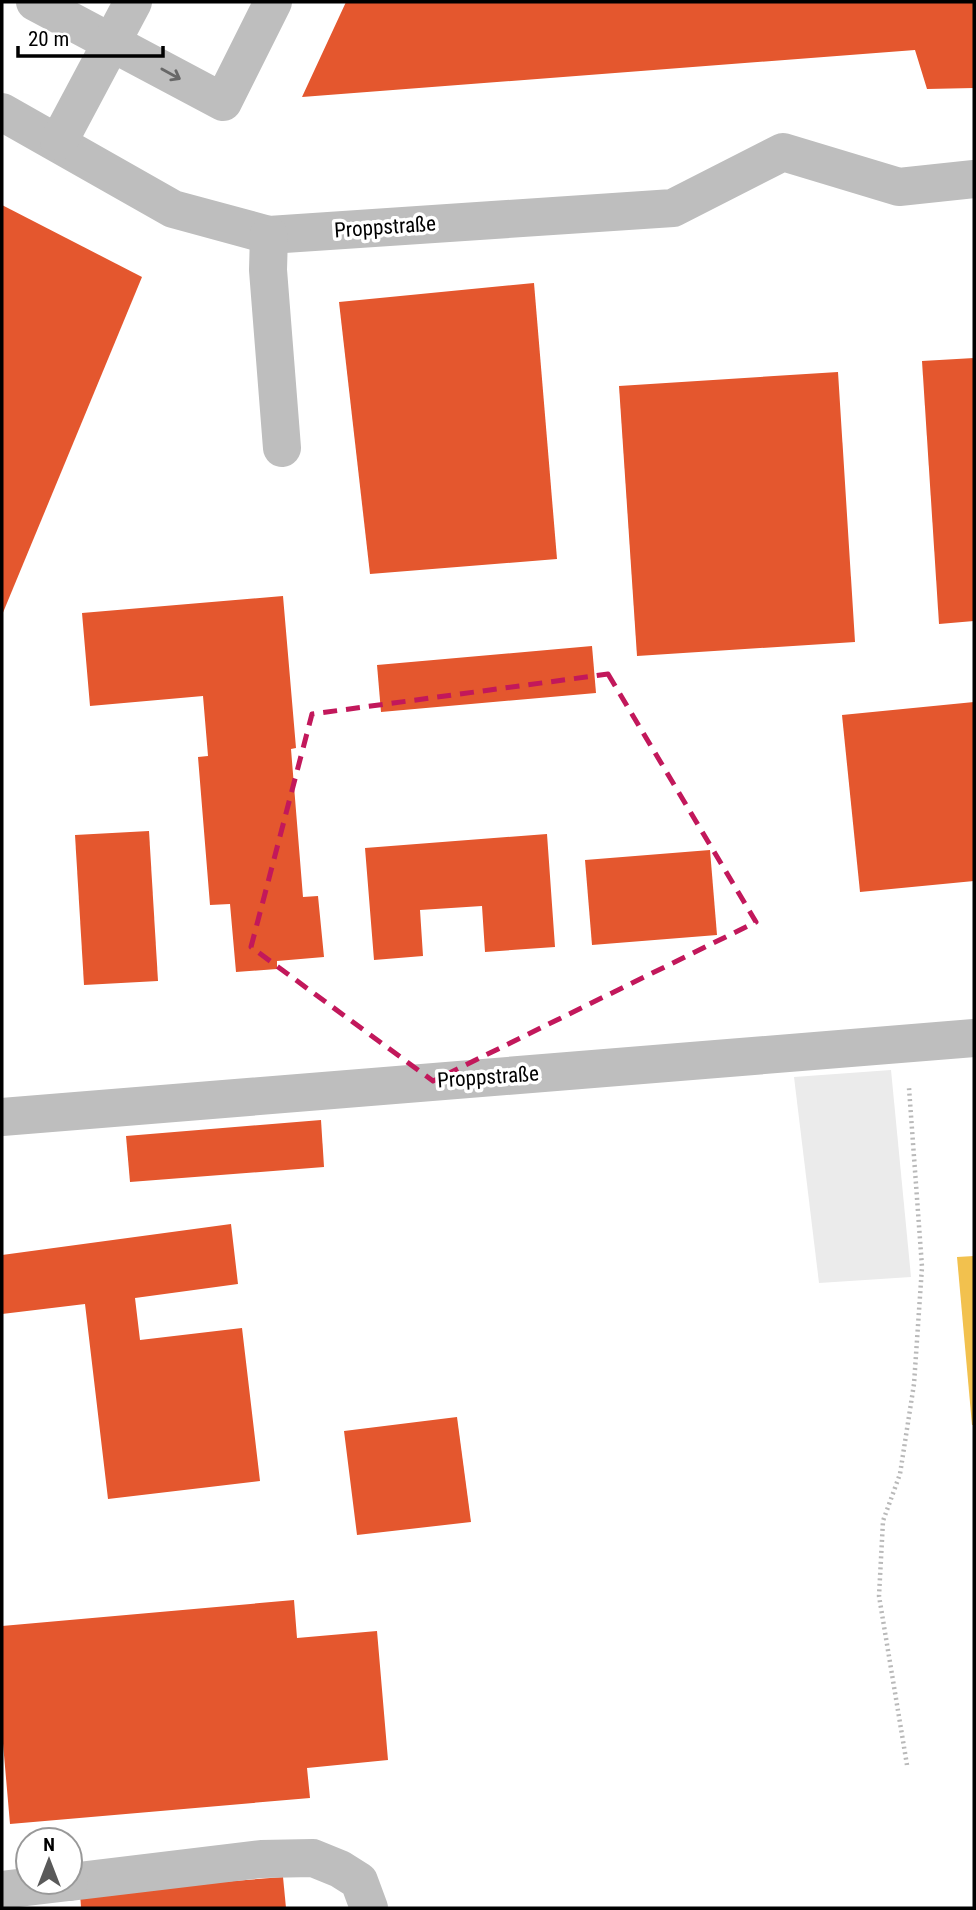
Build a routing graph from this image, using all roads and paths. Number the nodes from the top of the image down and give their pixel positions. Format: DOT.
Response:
graph roads {
  1 [pos="35,2"];
  2 [pos="133,2"];
  3 [pos="273,2"];
  4 [pos="111,41"];
  5 [pos="2,112"];
  6 [pos="59,141"];
  7 [pos="974,179"];
  8 [pos="269,235"];
  9 [pos="282,448"];
  10 [pos="974,1038"];
  11 [pos="906,1045"];
  12 [pos="2,1116"];
  13 [pos="907,1765"];
  14 [pos="84,1880"];
  15 [pos="369,1908"];
  1 -- 4 [label="street"];
  2 -- 4 [label="street"];
  4 -- 3 [label="street, one-way"];
  4 -- 6 [label="street"];
  5 -- 6 [label="street, Proppstraße"];
  6 -- 8 [label="street, Proppstraße"];
  7 -- 8 [label="street, Proppstraße"];
  8 -- 9 [label="street"];
  10 -- 11 [label="street, Proppstraße"];
  11 -- 12 [label="street, Proppstraße"];
  11 -- 13 [label="path"];
  14 -- 15 [label="street"];
}
